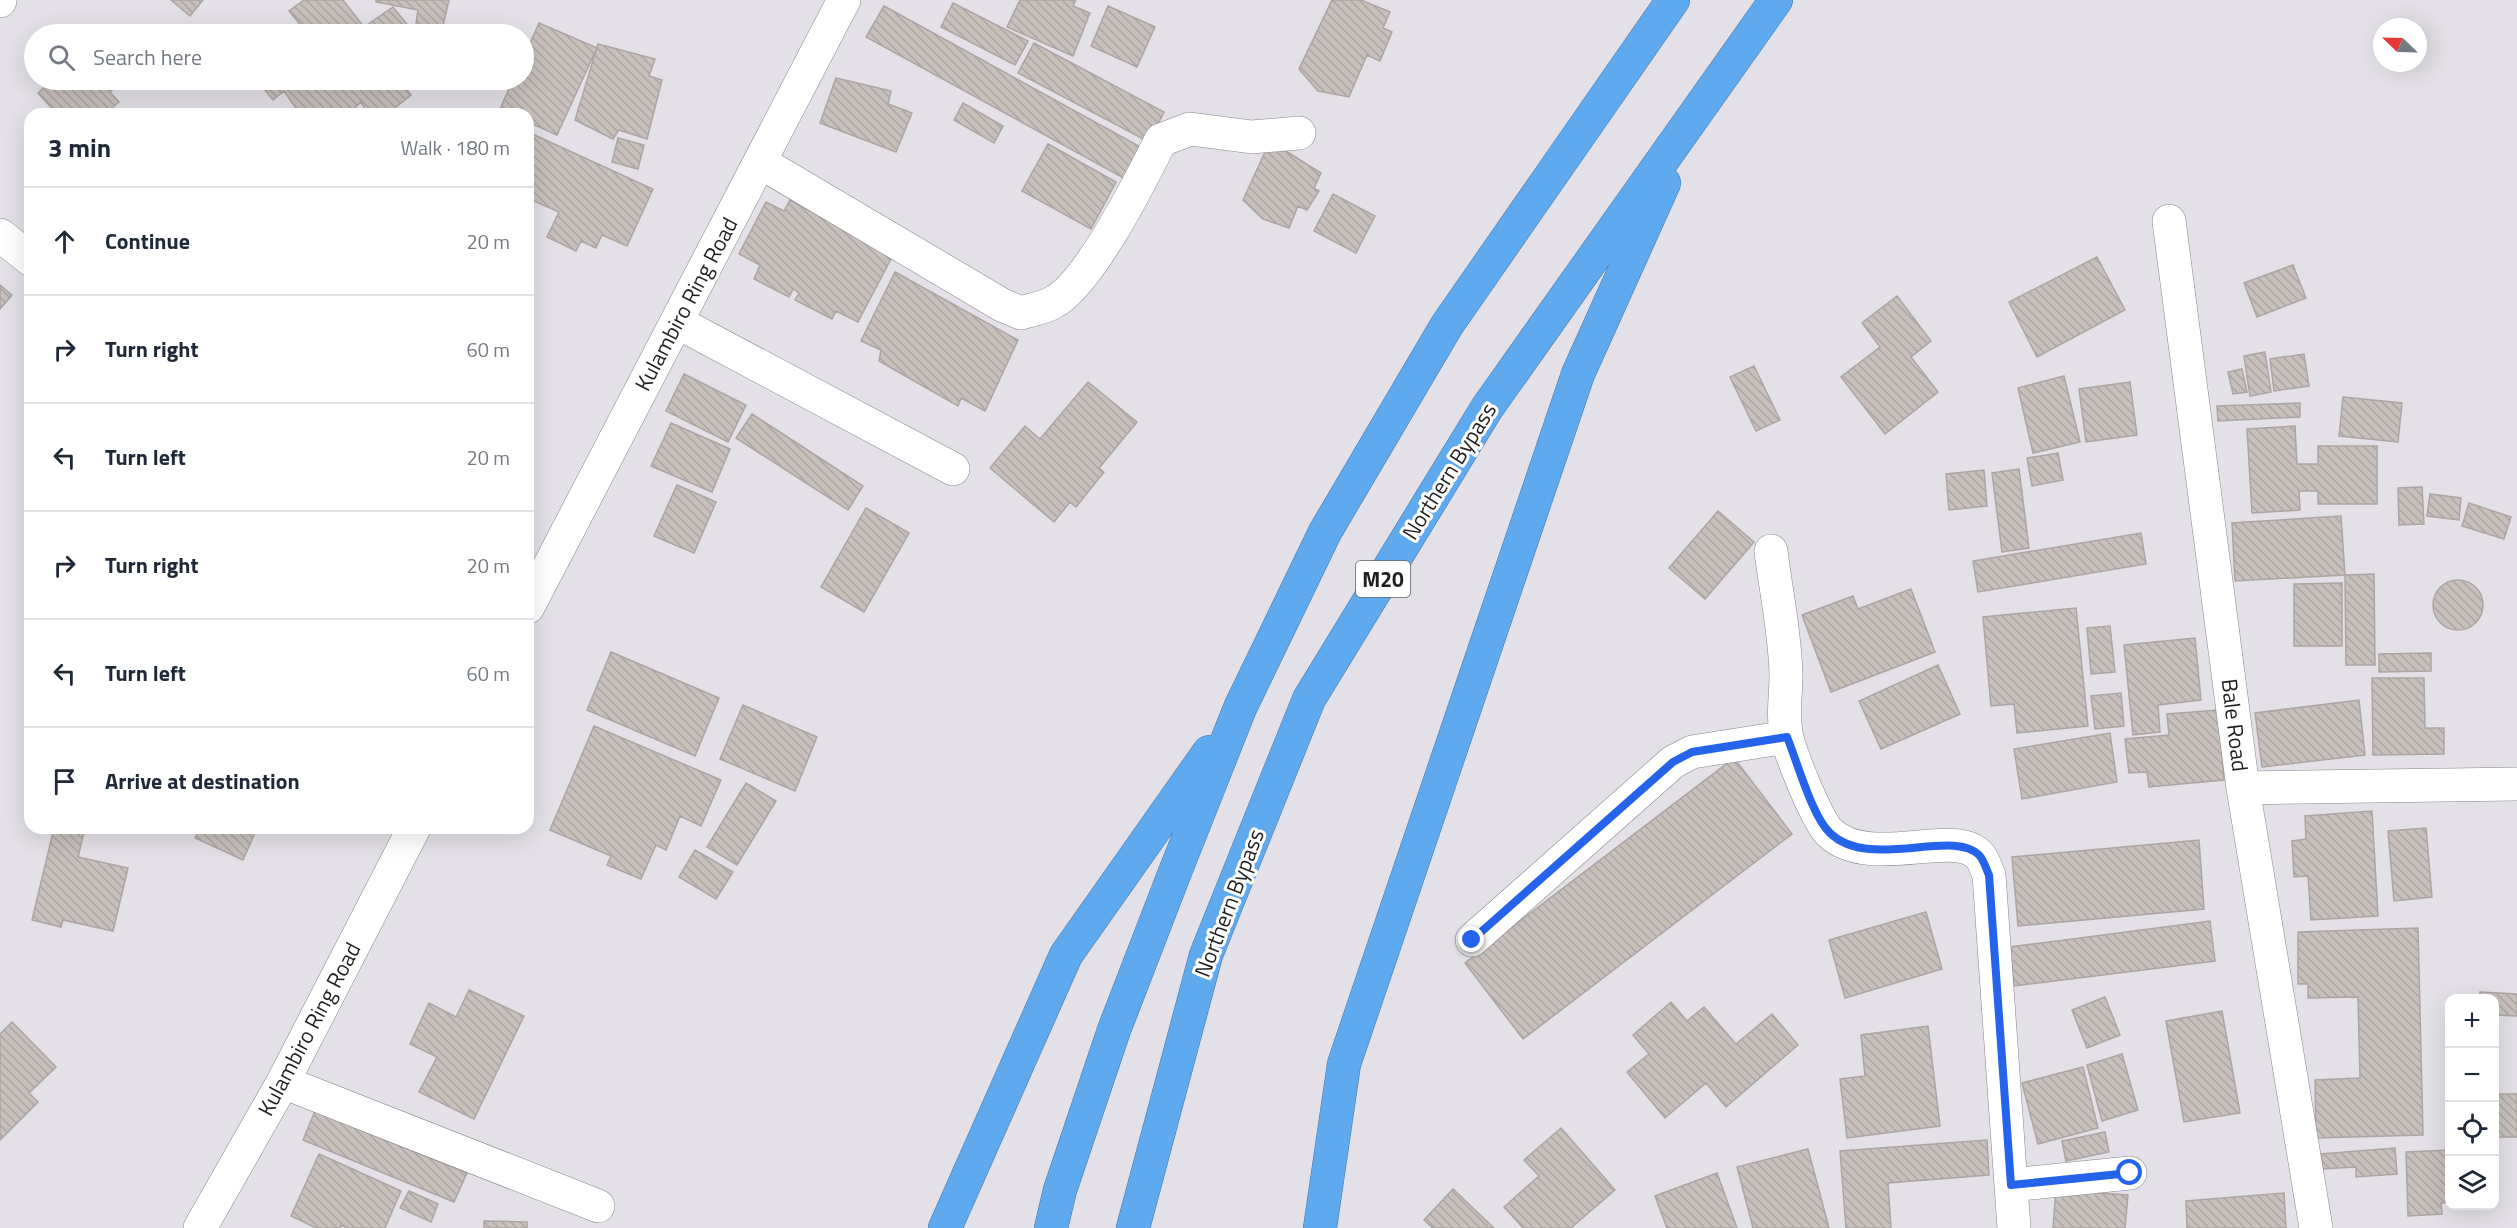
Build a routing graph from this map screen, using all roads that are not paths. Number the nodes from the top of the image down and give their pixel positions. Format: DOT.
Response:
graph roads {
  1 [pos="844,0"];
  2 [pos="1673,0"];
  3 [pos="1776,0"];
  4 [pos="1697,111"];
  5 [pos="1299,133"];
  6 [pos="760,162"];
  7 [pos="2169,221"];
  8 [pos="0,235"];
  9 [pos="24,254"];
  10 [pos="677,322"];
  11 [pos="953,469"];
  12 [pos="1771,551"];
  13 [pos="534,596"];
  14 [pos="1240,708"];
  15 [pos="1787,737"];
  16 [pos="2517,784"];
  17 [pos="2243,788"];
  18 [pos="411,834"];
  19 [pos="1472,940"];
  20 [pos="283,1082"];
  21 [pos="2130,1173"];
  22 [pos="2011,1185"];
  23 [pos="598,1206"];
  24 [pos="200,1228"];
  25 [pos="945,1228"];
  26 [pos="1051,1228"];
  27 [pos="1133,1228"];
  28 [pos="1320,1228"];
  29 [pos="2014,1228"];
  30 [pos="2316,1228"];
  1 -- 6 [label="street, Kulambiro Ring Road"];
  2 -- 14 [label="highway"];
  3 -- 4 [label="highway, Northern Bypass / M20"];
  4 -- 27 [label="highway, Northern Bypass / M20"];
  4 -- 28 [label="highway"];
  5 -- 6 [label="street"];
  6 -- 10 [label="street, Kulambiro Ring Road"];
  7 -- 17 [label="street, Bale Road"];
  8 -- 9 [label="street"];
  10 -- 11 [label="street"];
  10 -- 13 [label="street, Kulambiro Ring Road"];
  12 -- 15 [label="street"];
  14 -- 25 [label="highway"];
  14 -- 26 [label="highway"];
  15 -- 19 [label="street"];
  15 -- 22 [label="street"];
  16 -- 17 [label="street"];
  17 -- 30 [label="street, Bale Road"];
  18 -- 20 [label="street, Kulambiro Ring Road"];
  20 -- 23 [label="street"];
  20 -- 24 [label="street, Kulambiro Ring Road"];
  21 -- 22 [label="street"];
  22 -- 29 [label="street"];
}
